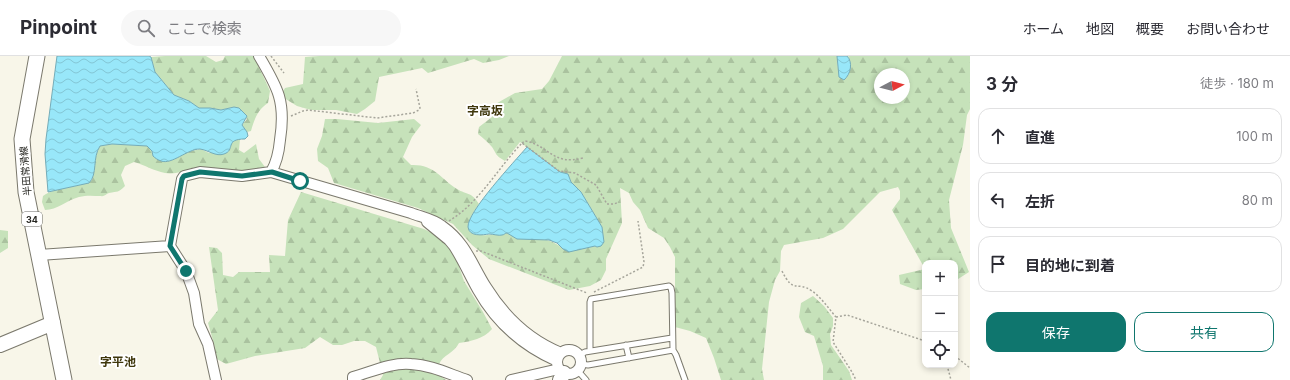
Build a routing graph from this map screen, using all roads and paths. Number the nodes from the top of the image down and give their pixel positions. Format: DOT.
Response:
graph roads {
  1 [pos="37,56"];
  2 [pos="259,56"];
  3 [pos="272,56"];
  4 [pos="284,73"];
  5 [pos="416,89"];
  6 [pos="283,120"];
  7 [pos="522,143"];
  8 [pos="583,158"];
  9 [pos="272,172"];
  10 [pos="620,202"];
  11 [pos="422,217"];
  12 [pos="638,221"];
  13 [pos="443,226"];
  14 [pos="170,246"];
  15 [pos="468,254"];
  16 [pos="39,255"];
  17 [pos="471,269"];
  18 [pos="782,271"];
  19 [pos="836,317"];
  20 [pos="53,323"];
  21 [pos="672,338"];
  22 [pos="922,340"];
  23 [pos="0,344"];
  24 [pos="626,345"];
  25 [pos="673,350"];
  26 [pos="590,351"];
  27 [pos="629,358"];
  28 [pos="958,358"];
  29 [pos="580,363"];
  30 [pos="560,367"];
  31 [pos="948,368"];
  32 [pos="970,368"];
  33 [pos="64,380"];
  34 [pos="216,380"];
  35 [pos="353,380"];
  36 [pos="467,380"];
  37 [pos="511,380"];
  38 [pos="586,380"];
  39 [pos="685,380"];
  40 [pos="856,380"];
  41 [pos="951,380"];
  1 -- 16 [label="main road, 半田常滑線 / 34"];
  2 -- 6 [label="street"];
  3 -- 4 [label="path"];
  5 -- 6 [label="path"];
  6 -- 9 [label="street"];
  7 -- 8 [label="path"];
  7 -- 10 [label="path"];
  7 -- 13 [label="path"];
  9 -- 11 [label="street"];
  9 -- 14 [label="street"];
  11 -- 13 [label="street"];
  11 -- 17 [label="street"];
  12 -- 15 [label="path"];
  13 -- 15 [label="street"];
  14 -- 16 [label="street"];
  14 -- 34 [label="street"];
  15 -- 17 [label="street"];
  16 -- 20 [label="main road, 半田常滑線 / 34"];
  17 -- 30 [label="street"];
  18 -- 19 [label="path"];
  19 -- 22 [label="path"];
  19 -- 40 [label="path"];
  20 -- 23 [label="street"];
  20 -- 33 [label="main road, 半田常滑線 / 34"];
  21 -- 24 [label="lane"];
  21 -- 25 [label="lane"];
  21 -- 26 [label="lane"];
  24 -- 26 [label="lane"];
  24 -- 27 [label="lane"];
  25 -- 27 [label="lane"];
  25 -- 39 [label="lane"];
  26 -- 29 [label="lane"];
  27 -- 29 [label="lane"];
  28 -- 32 [label="path"];
  29 -- 30 [label="street"];
  29 -- 30 [label="street"];
  29 -- 38 [label="lane"];
  30 -- 37 [label="street"];
  31 -- 41 [label="path"];
  35 -- 36 [label="street"];
}
